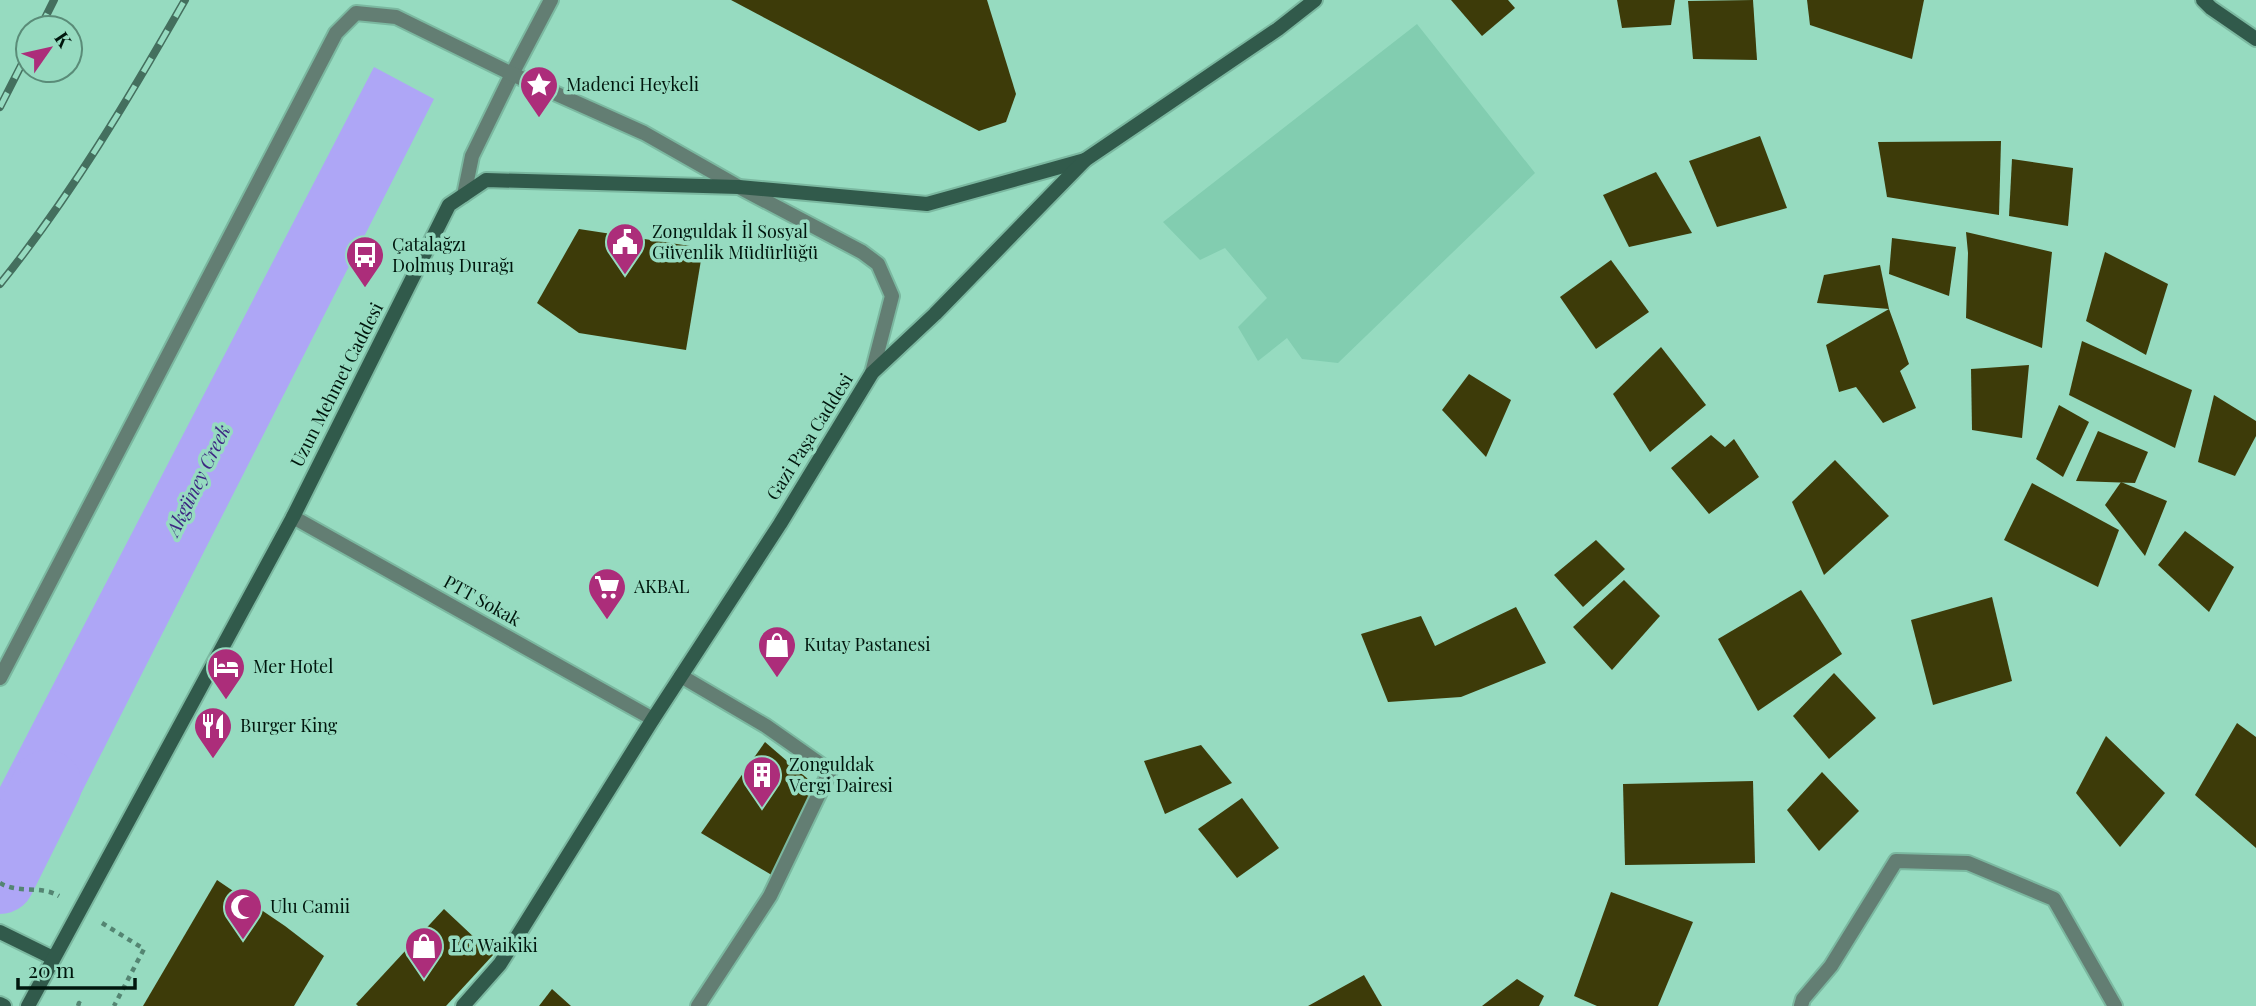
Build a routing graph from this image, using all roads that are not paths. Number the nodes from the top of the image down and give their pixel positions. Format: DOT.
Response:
graph roads {
  1 [pos="551,0"];
  2 [pos="1314,0"];
  3 [pos="2203,0"];
  4 [pos="2256,39"];
  5 [pos="512,74"];
  6 [pos="1085,160"];
  7 [pos="739,187"];
  8 [pos="464,195"];
  9 [pos="872,373"];
  10 [pos="293,517"];
  11 [pos="681,676"];
  12 [pos="0,678"];
  13 [pos="653,719"];
  14 [pos="0,932"];
  15 [pos="53,958"];
  16 [pos="28,1006"];
  17 [pos="463,1006"];
  18 [pos="698,1006"];
  19 [pos="1801,1006"];
  20 [pos="2115,1006"];
  1 -- 5 [label="street"];
  2 -- 6 [label="main road, Gazi Paşa Caddesi"];
  3 -- 4 [label="main road"];
  5 -- 7 [label="street"];
  5 -- 8 [label="street"];
  5 -- 12 [label="street"];
  6 -- 7 [label="main road, Uzun Mehmet Caddesi"];
  6 -- 9 [label="main road, Gazi Paşa Caddesi"];
  7 -- 8 [label="main road, Uzun Mehmet Caddesi"];
  7 -- 9 [label="street"];
  8 -- 10 [label="main road, Uzun Mehmet Caddesi"];
  9 -- 11 [label="main road, Gazi Paşa Caddesi"];
  10 -- 13 [label="street, PTT Sokak"];
  10 -- 15 [label="main road, Uzun Mehmet Caddesi"];
  11 -- 13 [label="main road, Gazi Paşa Caddesi"];
  11 -- 18 [label="street"];
  13 -- 17 [label="main road, Gazi Paşa Caddesi"];
  14 -- 15 [label="main road"];
  15 -- 16 [label="main road, Uzun Mehmet Caddesi"];
  19 -- 20 [label="street"];
}
